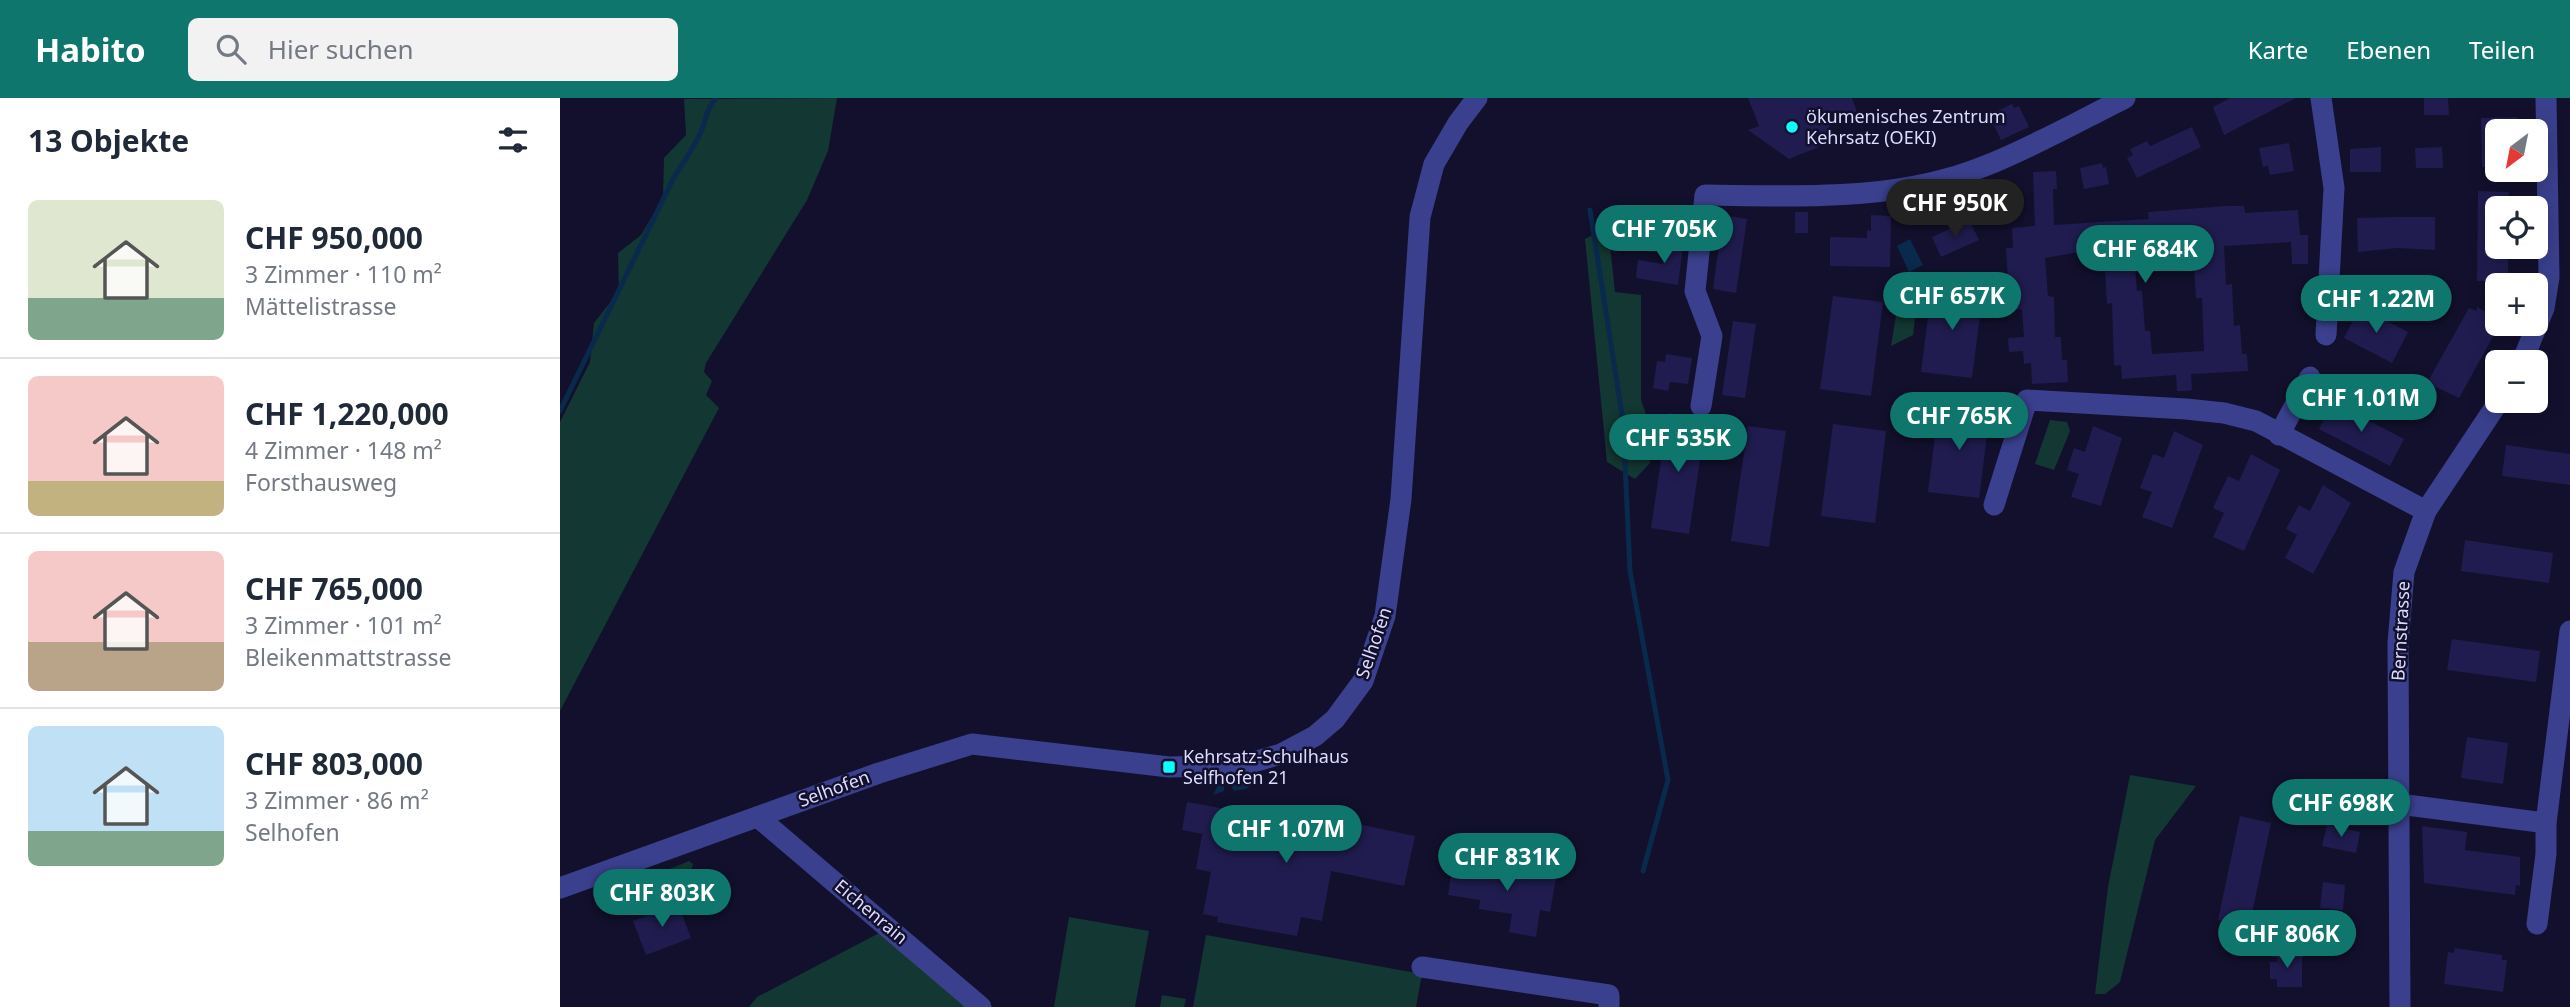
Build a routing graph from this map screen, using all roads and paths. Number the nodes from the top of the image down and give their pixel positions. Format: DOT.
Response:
graph roads {
  1 [pos="1477,98"];
  2 [pos="2125,98"];
  3 [pos="2321,98"];
  4 [pos="2546,98"];
  5 [pos="2326,335"];
  6 [pos="2527,350"];
  7 [pos="2310,377"];
  8 [pos="1701,406"];
  9 [pos="2491,413"];
  10 [pos="2279,435"];
  11 [pos="1994,505"];
  12 [pos="2426,511"];
  13 [pos="2570,631"];
  14 [pos="2399,804"];
  15 [pos="760,818"];
  16 [pos="2546,823"];
  17 [pos="560,888"];
  18 [pos="2537,924"];
  19 [pos="1422,967"];
  20 [pos="981,1007"];
  21 [pos="1609,1007"];
  22 [pos="2400,1007"];
  1 -- 15 [label="street, Selhofen"];
  2 -- 8 [label="street"];
  3 -- 5 [label="street"];
  4 -- 6 [label="street"];
  7 -- 10 [label="street"];
  9 -- 12 [label="street, Bernstrasse"];
  10 -- 11 [label="street"];
  10 -- 12 [label="street"];
  12 -- 14 [label="street, Bernstrasse"];
  13 -- 16 [label="street"];
  14 -- 16 [label="street"];
  14 -- 22 [label="street, Bernstrasse"];
  15 -- 17 [label="street, Selhofen"];
  15 -- 20 [label="street, Eichenrain"];
  16 -- 18 [label="street"];
  19 -- 21 [label="street"];
}
